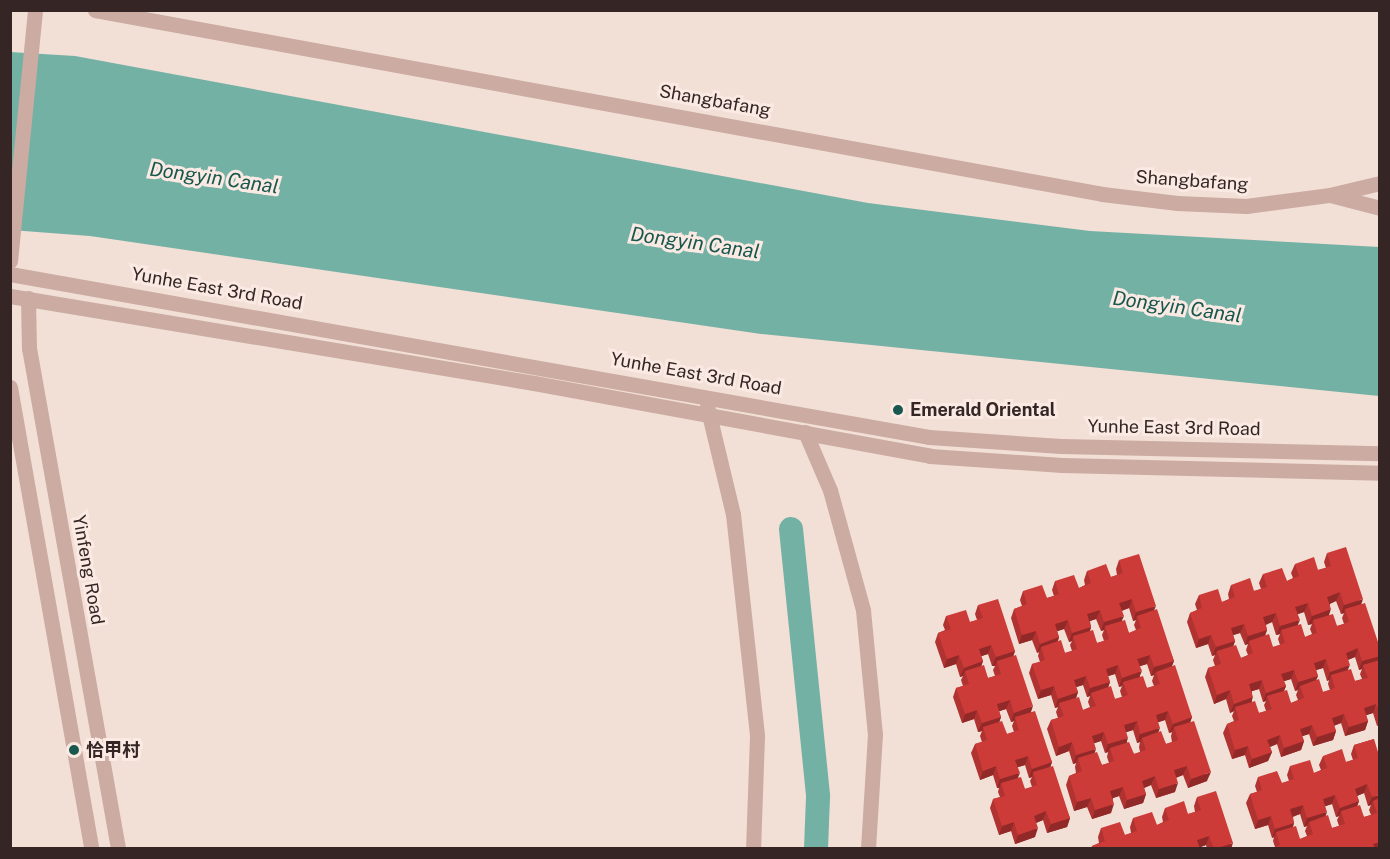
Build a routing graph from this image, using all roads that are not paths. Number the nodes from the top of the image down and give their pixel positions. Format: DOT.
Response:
graph roads {
  1 [pos="35,10"];
  2 [pos="95,10"];
  3 [pos="1380,183"];
  4 [pos="1330,195"];
  5 [pos="1380,208"];
  6 [pos="10,261"];
  7 [pos="10,275"];
  8 [pos="10,296"];
  9 [pos="28,298"];
  10 [pos="10,387"];
  11 [pos="705,396"];
  12 [pos="710,415"];
  13 [pos="805,432"];
  14 [pos="1380,453"];
  15 [pos="1380,472"];
  16 [pos="91,849"];
  17 [pos="118,849"];
  18 [pos="753,849"];
  19 [pos="868,849"];
  1 -- 6 [label="street"];
  2 -- 4 [label="street, Shangbafang"];
  3 -- 4 [label="street, Shangbafang"];
  4 -- 5 [label="street, Shangbafang"];
  7 -- 9 [label="street"];
  7 -- 11 [label="street, Yunhe East 3rd Road"];
  8 -- 9 [label="street, Yunhe East 3rd Road"];
  9 -- 12 [label="street, Yunhe East 3rd Road"];
  9 -- 17 [label="street, Yinfeng Road"];
  10 -- 16 [label="street"];
  11 -- 12 [label="street"];
  11 -- 14 [label="street, Yunhe East 3rd Road"];
  12 -- 13 [label="street, Yunhe East 3rd Road"];
  12 -- 18 [label="street"];
  13 -- 15 [label="street, Yunhe East 3rd Road"];
  13 -- 19 [label="street"];
}
